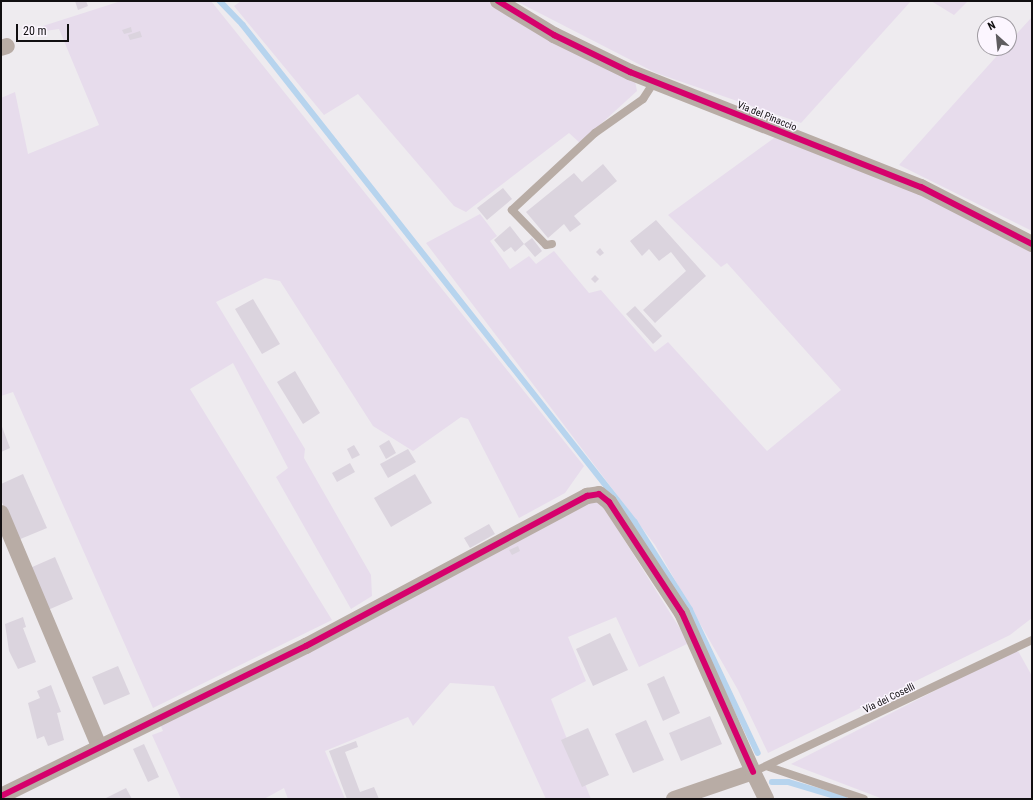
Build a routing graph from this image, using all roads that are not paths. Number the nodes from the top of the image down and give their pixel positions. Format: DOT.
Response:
graph roads {
  1 [pos="498,1"];
  2 [pos="654,82"];
  3 [pos="552,244"];
  4 [pos="1032,244"];
  5 [pos="1,513"];
  6 [pos="1032,640"];
  7 [pos="99,746"];
  8 [pos="769,767"];
  9 [pos="753,772"];
  10 [pos="1,796"];
  11 [pos="674,799"];
  12 [pos="766,799"];
  13 [pos="864,799"];
  1 -- 2 [label="street, Via del Pinaccio"];
  2 -- 3 [label="lane"];
  2 -- 4 [label="street, Via del Pinaccio"];
  5 -- 7 [label="street"];
  6 -- 8 [label="lane, Via dei Coselli"];
  7 -- 9 [label="street"];
  7 -- 10 [label="street"];
  8 -- 9 [label="lane, Via dei Coselli"];
  8 -- 13 [label="lane"];
  9 -- 11 [label="street"];
  9 -- 12 [label="street"];
}
